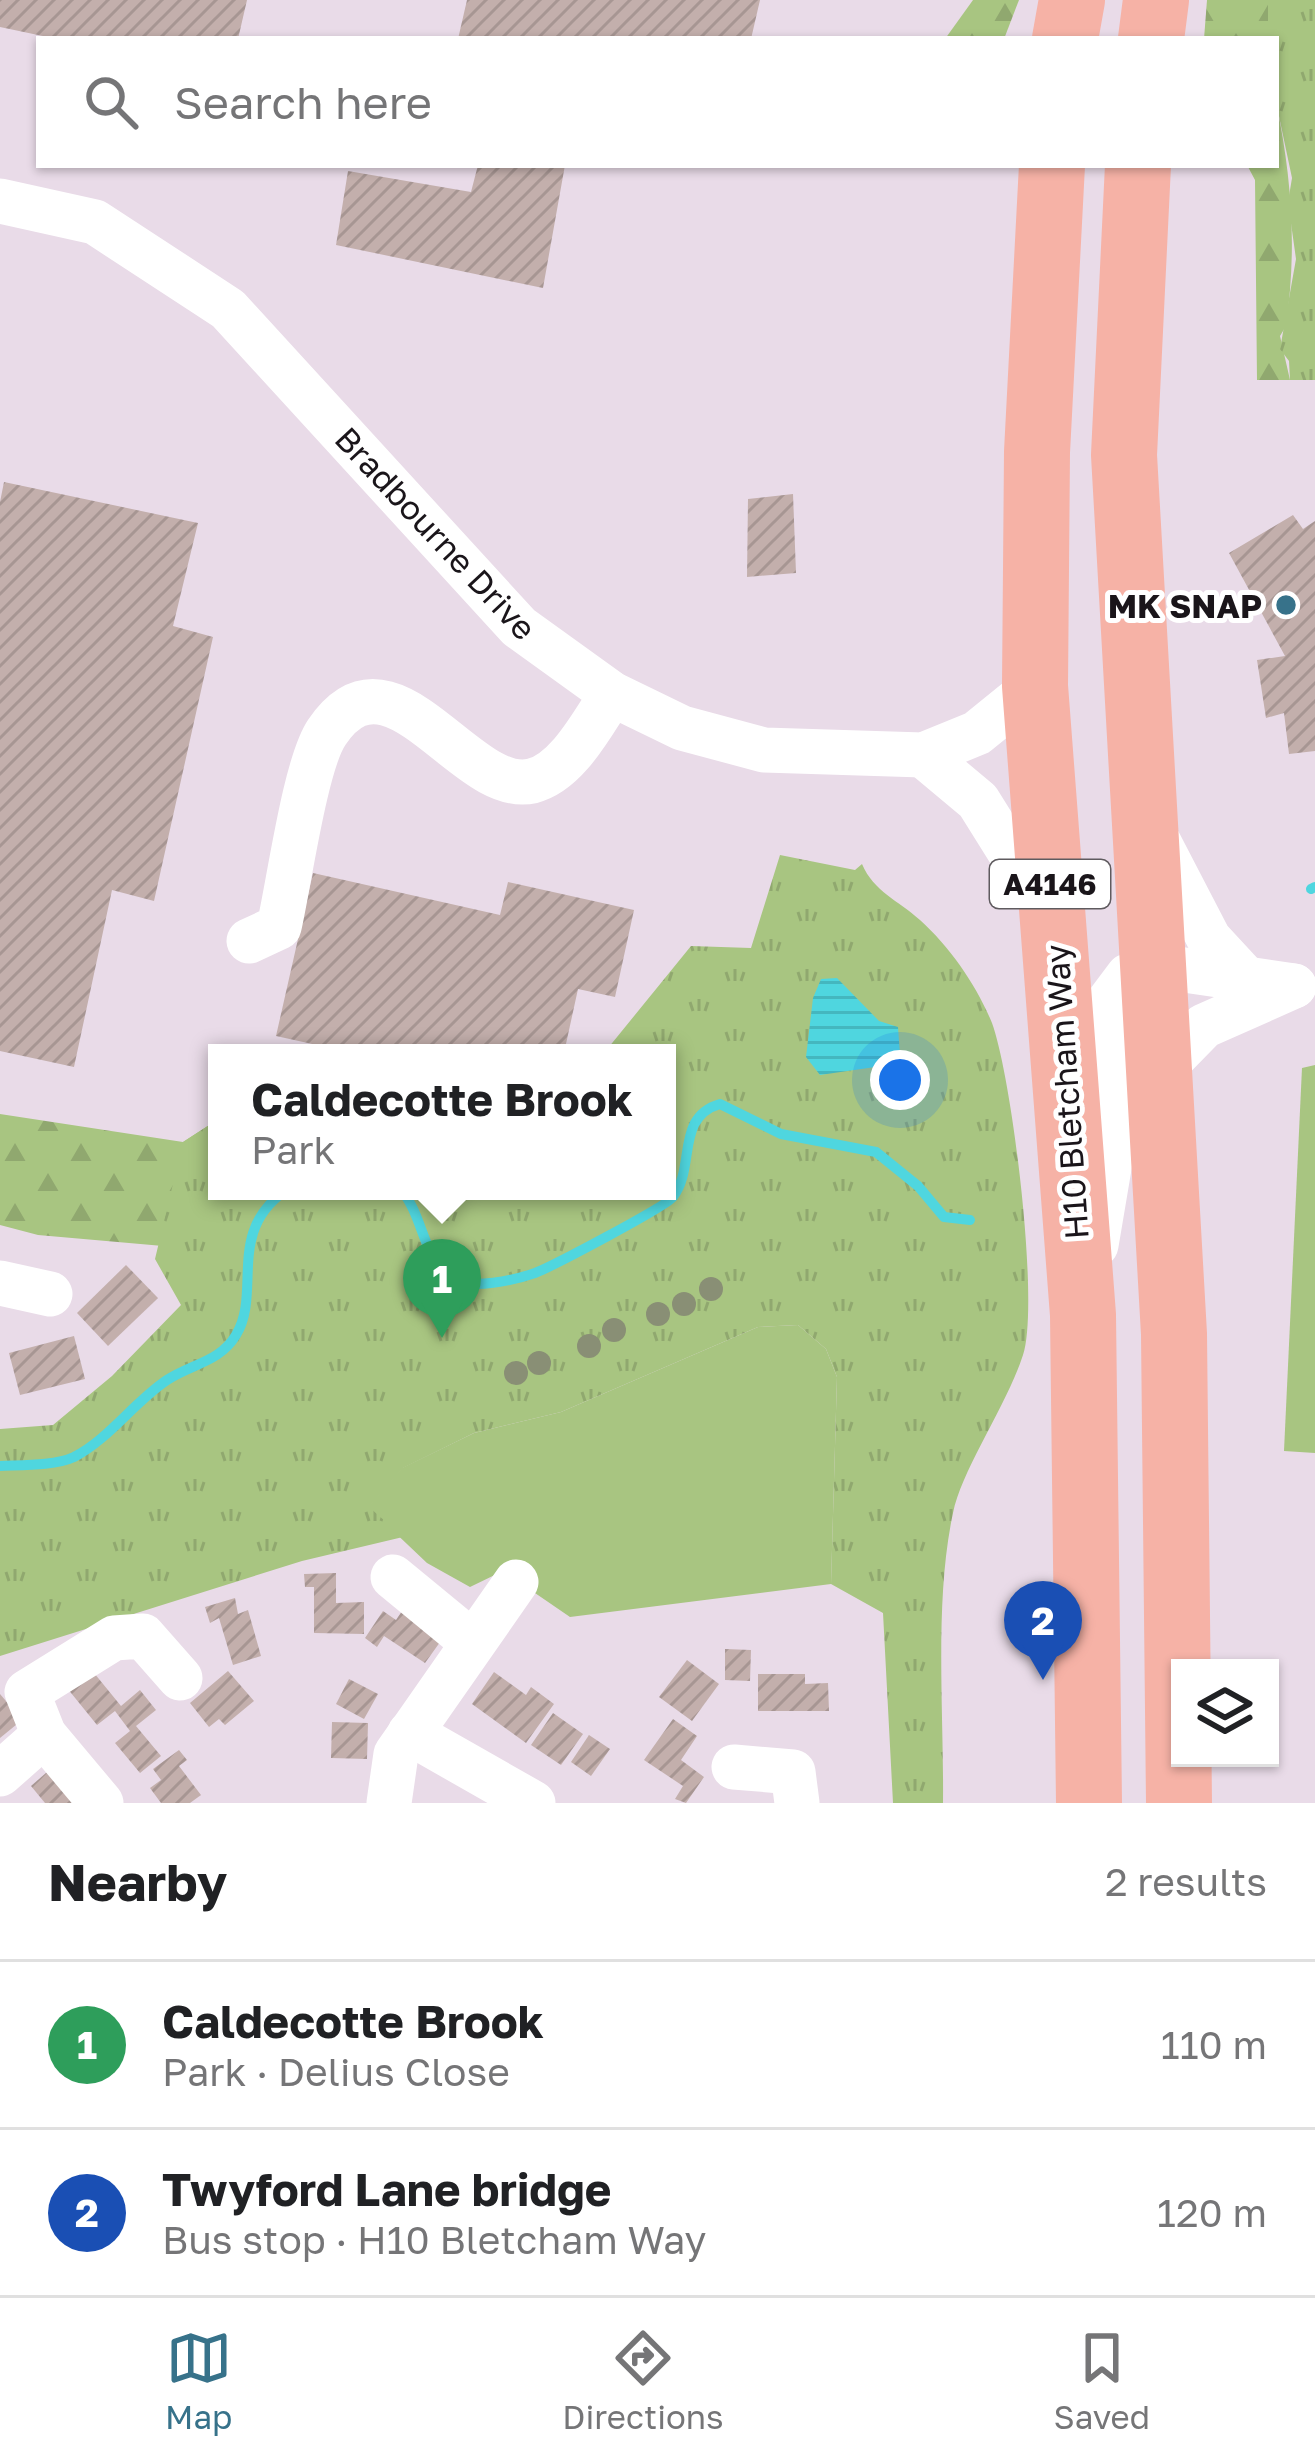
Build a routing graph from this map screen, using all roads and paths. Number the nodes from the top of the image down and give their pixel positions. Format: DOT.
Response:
graph roads {
  1 [pos="1072,0"];
  2 [pos="1156,0"];
  3 [pos="1066,36"];
  4 [pos="1150,36"];
  5 [pos="1052,168"];
  6 [pos="1138,168"];
  7 [pos="0,201"];
  8 [pos="1035,686"];
  9 [pos="612,694"];
  10 [pos="923,755"];
  11 [pos="1147,820"];
  12 [pos="1053,920"];
  13 [pos="249,941"];
  14 [pos="1157,967"];
  15 [pos="1246,980"];
  16 [pos="1304,984"];
  17 [pos="1159,1072"];
  18 [pos="0,1283"];
  19 [pos="50,1294"];
  20 [pos="1083,1315"];
  21 [pos="393,1577"];
  22 [pos="516,1582"];
  23 [pos="472,1642"];
  24 [pos="1179,1659"];
  25 [pos="180,1678"];
  26 [pos="410,1733"];
  27 [pos="44,1735"];
  28 [pos="734,1767"];
  29 [pos="1180,1767"];
  30 [pos="0,1774"];
  31 [pos="100,1803"];
  32 [pos="388,1803"];
  33 [pos="533,1803"];
  34 [pos="796,1803"];
  35 [pos="1089,1803"];
  36 [pos="1179,1803"];
  1 -- 3 [label="highway"];
  2 -- 4 [label="highway"];
  5 -- 8 [label="highway, H10 Bletcham Way / A4146"];
  6 -- 11 [label="highway, A4146"];
  7 -- 9 [label="street, Bradbourne Drive"];
  8 -- 10 [label="street, Bradbourne Drive"];
  8 -- 12 [label="highway, H10 Bletcham Way / A4146"];
  9 -- 10 [label="street, Bradbourne Drive"];
  9 -- 13 [label="street"];
  10 -- 12 [label="street"];
  11 -- 14 [label="highway, A4146"];
  11 -- 15 [label="street"];
  12 -- 20 [label="highway, H10 Bletcham Way / A4146"];
  14 -- 15 [label="street"];
  14 -- 17 [label="highway, A4146"];
  14 -- 20 [label="street"];
  15 -- 16 [label="street"];
  16 -- 17 [label="street"];
  17 -- 24 [label="highway, A4146"];
  18 -- 19 [label="street"];
  20 -- 35 [label="highway, H10 Bletcham Way / A4146"];
  21 -- 23 [label="street"];
  22 -- 23 [label="street"];
  23 -- 26 [label="street"];
  25 -- 27 [label="street"];
  26 -- 32 [label="street"];
  26 -- 33 [label="street"];
  27 -- 30 [label="street"];
  27 -- 31 [label="street"];
  28 -- 34 [label="street"];
  29 -- 36 [label="highway, A4146"];
}
